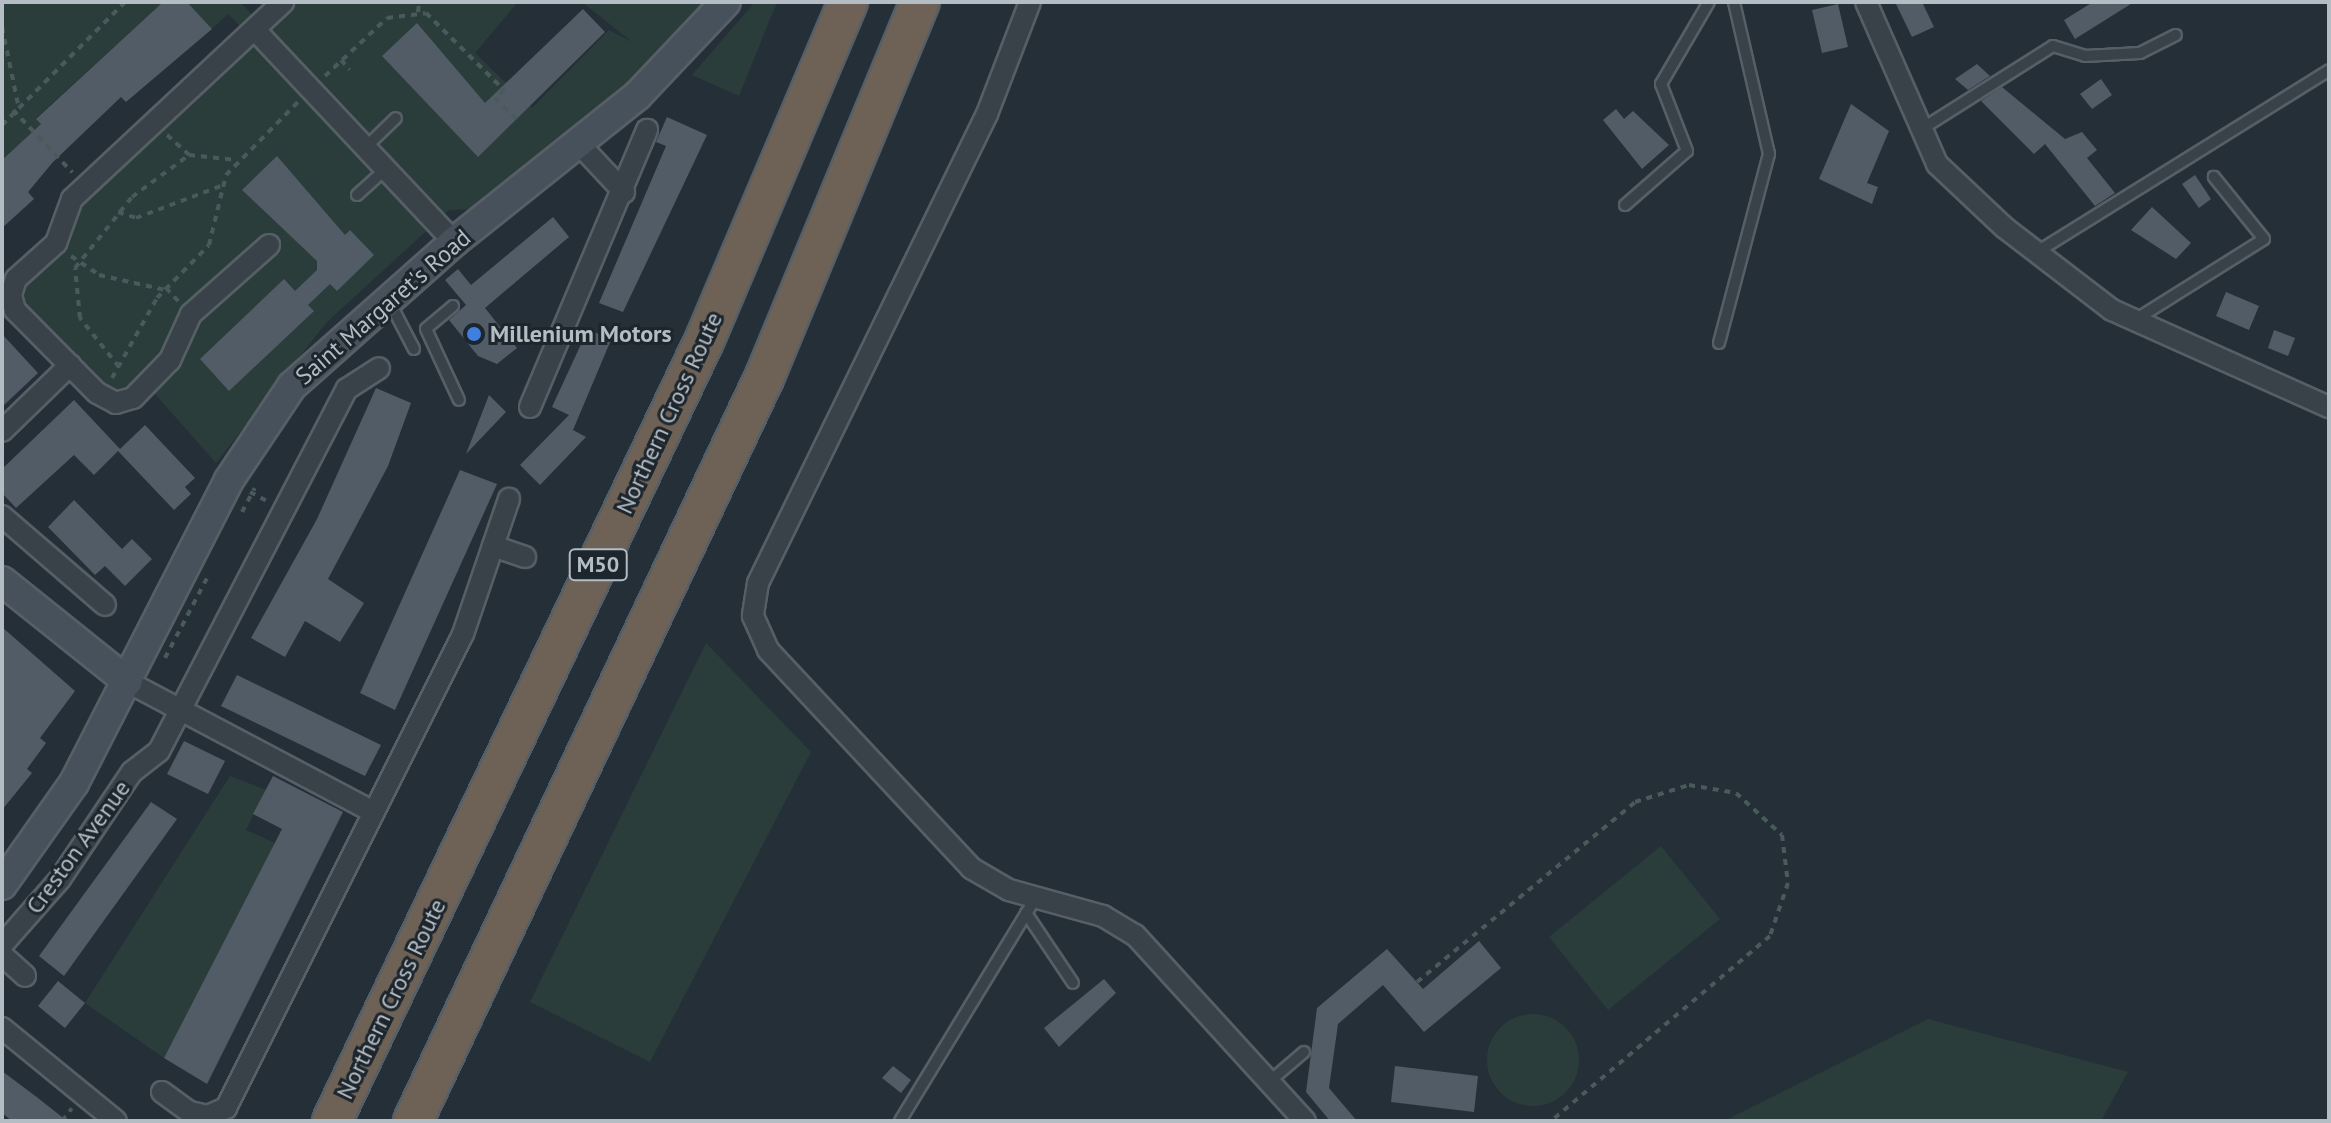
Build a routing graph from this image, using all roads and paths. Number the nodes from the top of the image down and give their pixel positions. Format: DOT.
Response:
graph roads {
  1 [pos="125,2"];
  2 [pos="283,2"];
  3 [pos="419,2"];
  4 [pos="726,2"];
  5 [pos="848,2"];
  6 [pos="920,2"];
  7 [pos="1030,2"];
  8 [pos="1709,2"];
  9 [pos="1734,2"];
  10 [pos="1866,2"];
  11 [pos="418,12"];
  12 [pos="2,27"];
  13 [pos="256,31"];
  14 [pos="2176,35"];
  15 [pos="341,60"];
  16 [pos="350,70"];
  17 [pos="2329,70"];
  18 [pos="312,89"];
  19 [pos="18,104"];
  20 [pos="13,110"];
  21 [pos="282,117"];
  22 [pos="396,118"];
  23 [pos="519,122"];
  24 [pos="289,124"];
  25 [pos="2,125"];
  26 [pos="157,126"];
  27 [pos="647,130"];
  28 [pos="1918,132"];
  29 [pos="579,144"];
  30 [pos="367,146"];
  31 [pos="189,155"];
  32 [pos="237,160"];
  33 [pos="388,168"];
  34 [pos="2214,177"];
  35 [pos="85,186"];
  36 [pos="221,186"];
  37 [pos="624,192"];
  38 [pos="357,195"];
  39 [pos="1625,205"];
  40 [pos="118,212"];
  41 [pos="454,242"];
  42 [pos="56,243"];
  43 [pos="269,245"];
  44 [pos="2037,252"];
  45 [pos="78,263"];
  46 [pos="165,290"];
  47 [pos="388,300"];
  48 [pos="453,306"];
  49 [pos="2135,320"];
  50 [pos="404,327"];
  51 [pos="426,329"];
  52 [pos="1719,343"];
  53 [pos="414,349"];
  54 [pos="70,365"];
  55 [pos="120,368"];
  56 [pos="379,368"];
  57 [pos="97,393"];
  58 [pos="459,400"];
  59 [pos="530,407"];
  60 [pos="2329,407"];
  61 [pos="2,431"];
  62 [pos="258,481"];
  63 [pos="240,487"];
  64 [pos="509,499"];
  65 [pos="283,510"];
  66 [pos="2,516"];
  67 [pos="239,517"];
  68 [pos="493,546"];
  69 [pos="525,557"];
  70 [pos="213,566"];
  71 [pos="207,578"];
  72 [pos="2,581"];
  73 [pos="199,592"];
  74 [pos="105,605"];
  75 [pos="138,688"];
  76 [pos="182,713"];
  77 [pos="372,811"];
  78 [pos="2,885"];
  79 [pos="1031,905"];
  80 [pos="2,945"];
  81 [pos="2,955"];
  82 [pos="25,976"];
  83 [pos="1417,982"];
  84 [pos="1073,983"];
  85 [pos="2,1028"];
  86 [pos="1304,1052"];
  87 [pos="1269,1082"];
  88 [pos="162,1092"];
  89 [pos="116,1121"];
  90 [pos="332,1121"];
  91 [pos="413,1121"];
  92 [pos="900,1121"];
  93 [pos="1305,1121"];
  94 [pos="1551,1121"];
  1 -- 19 [label="path"];
  2 -- 13 [label="street"];
  3 -- 11 [label="path"];
  4 -- 29 [label="main road, Saint Margaret's Road"];
  5 -- 90 [label="highway, Northern Cross Route / M50"];
  6 -- 91 [label="highway"];
  7 -- 79 [label="street"];
  8 -- 39 [label="lane"];
  9 -- 52 [label="lane"];
  10 -- 28 [label="street"];
  11 -- 15 [label="path"];
  11 -- 23 [label="path"];
  12 -- 19 [label="path"];
  13 -- 18 [label="street"];
  13 -- 26 [label="street"];
  14 -- 28 [label="lane"];
  15 -- 16 [label="path"];
  15 -- 18 [label="path"];
  17 -- 44 [label="lane"];
  18 -- 21 [label="path"];
  18 -- 30 [label="street"];
  19 -- 20 [label="path"];
  20 -- 25 [label="path"];
  20 -- 35 [label="path"];
  21 -- 24 [label="path"];
  21 -- 32 [label="path"];
  22 -- 30 [label="lane"];
  26 -- 31 [label="path"];
  26 -- 35 [label="street"];
  27 -- 37 [label="street"];
  28 -- 44 [label="street"];
  29 -- 37 [label="street"];
  29 -- 41 [label="main road, Saint Margaret's Road"];
  30 -- 33 [label="street"];
  31 -- 32 [label="path"];
  31 -- 40 [label="path"];
  32 -- 36 [label="path"];
  33 -- 38 [label="lane"];
  33 -- 41 [label="street"];
  34 -- 49 [label="lane"];
  35 -- 42 [label="street"];
  36 -- 40 [label="path"];
  36 -- 46 [label="path"];
  37 -- 59 [label="street"];
  40 -- 45 [label="path"];
  41 -- 47 [label="main road, Saint Margaret's Road"];
  42 -- 45 [label="path"];
  42 -- 54 [label="street"];
  43 -- 57 [label="street"];
  44 -- 49 [label="street"];
  45 -- 46 [label="path"];
  45 -- 55 [label="path"];
  46 -- 55 [label="path"];
  47 -- 50 [label="lane"];
  47 -- 63 [label="main road, Saint Margaret's Road"];
  48 -- 51 [label="lane"];
  49 -- 60 [label="street"];
  50 -- 51 [label="lane"];
  50 -- 53 [label="lane"];
  51 -- 58 [label="lane"];
  54 -- 57 [label="street"];
  54 -- 61 [label="street"];
  55 -- 57 [label="path"];
  56 -- 65 [label="street, Creston Avenue"];
  62 -- 63 [label="path"];
  63 -- 65 [label="path"];
  63 -- 67 [label="path"];
  63 -- 75 [label="main road, Saint Margaret's Road"];
  64 -- 68 [label="street"];
  65 -- 76 [label="street, Creston Avenue"];
  66 -- 74 [label="street"];
  68 -- 69 [label="street"];
  68 -- 77 [label="street"];
  70 -- 71 [label="path"];
  71 -- 73 [label="path"];
  71 -- 75 [label="path"];
  72 -- 75 [label="main road"];
  75 -- 76 [label="street"];
  75 -- 78 [label="main road, Saint Margaret's Road"];
  76 -- 77 [label="street"];
  76 -- 80 [label="street, Creston Avenue"];
  77 -- 88 [label="street"];
  79 -- 84 [label="lane"];
  79 -- 87 [label="street"];
  79 -- 92 [label="lane"];
  81 -- 82 [label="street"];
  83 -- 94 [label="path"];
  85 -- 89 [label="street"];
  86 -- 87 [label="lane"];
  87 -- 93 [label="street"];
}
